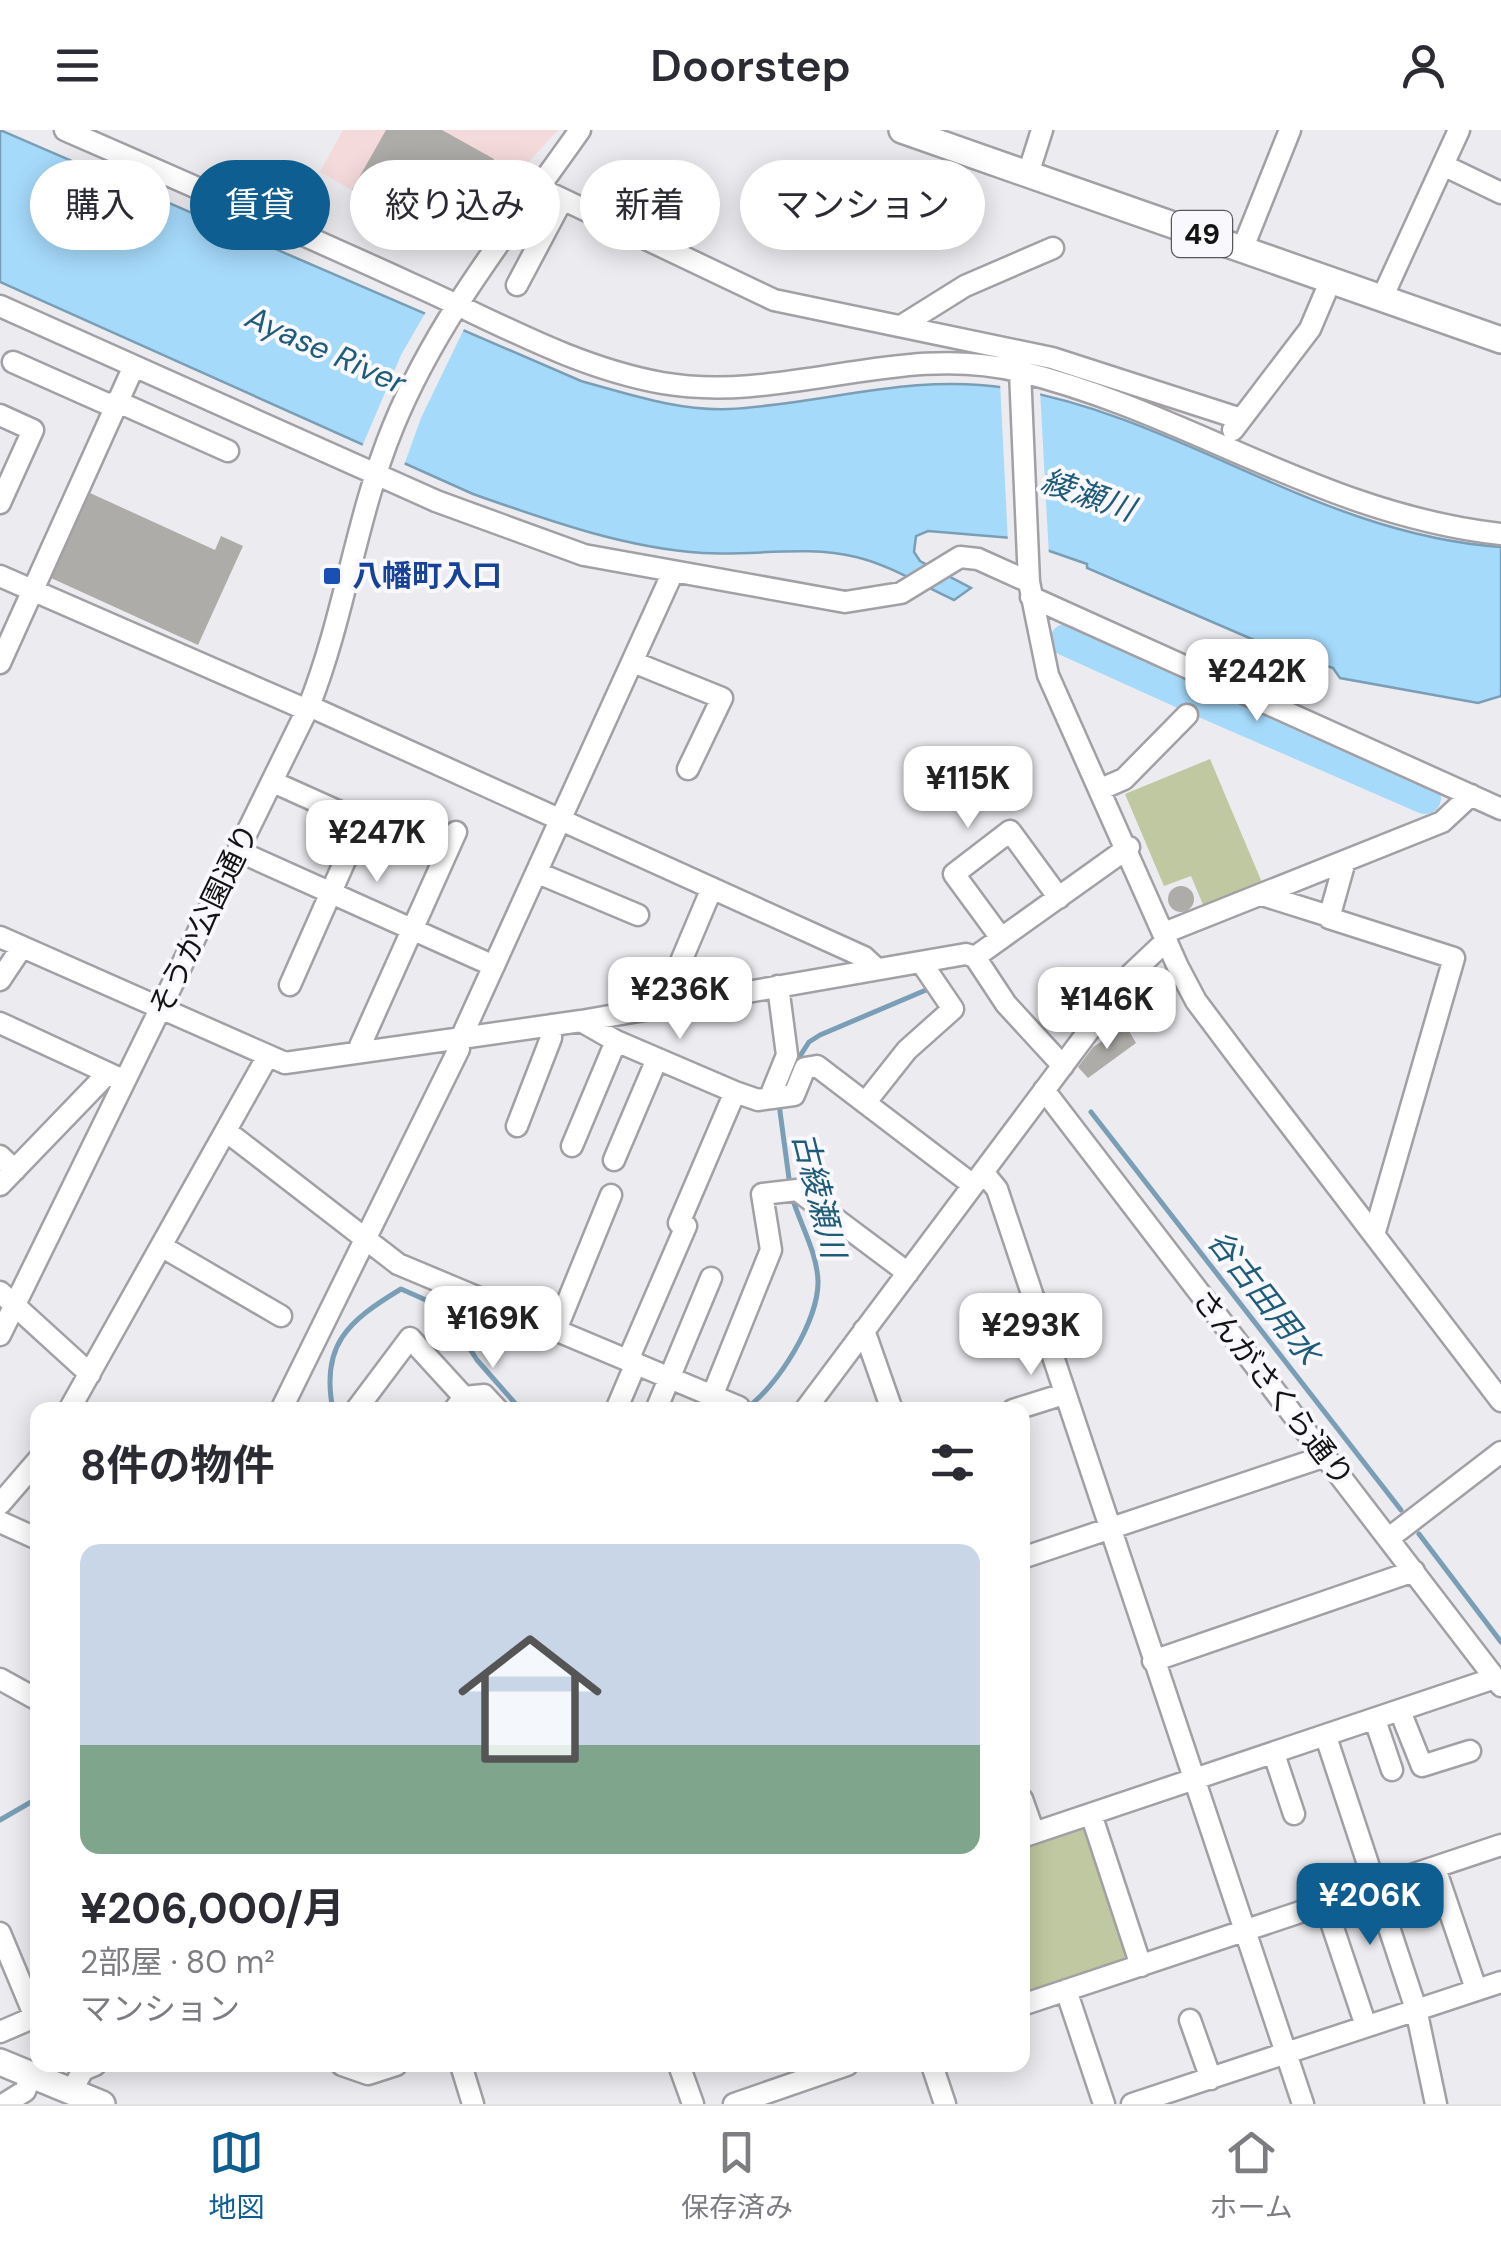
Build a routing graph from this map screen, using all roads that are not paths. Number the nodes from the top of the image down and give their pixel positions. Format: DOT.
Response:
graph roads {
  1 [pos="65,130"];
  2 [pos="580,130"];
  3 [pos="902,130"];
  4 [pos="1042,130"];
  5 [pos="1290,130"];
  6 [pos="1458,130"];
  7 [pos="559,160"];
  8 [pos="1443,165"];
  9 [pos="1030,171"];
  10 [pos="1501,194"];
  11 [pos="561,202"];
  12 [pos="1053,248"];
  13 [pos="494,250"];
  14 [pos="1242,250"];
  15 [pos="1330,282"];
  16 [pos="516,285"];
  17 [pos="1382,298"];
  18 [pos="0,306"];
  19 [pos="450,311"];
  20 [pos="901,326"];
  21 [pos="1501,340"];
  22 [pos="13,362"];
  23 [pos="134,366"];
  24 [pos="1021,379"];
  25 [pos="115,404"];
  26 [pos="0,415"];
  27 [pos="1241,420"];
  28 [pos="1221,446"];
  29 [pos="228,452"];
  30 [pos="377,470"];
  31 [pos="0,503"];
  32 [pos="1501,534"];
  33 [pos="673,572"];
  34 [pos="0,576"];
  35 [pos="1030,583"];
  36 [pos="34,588"];
  37 [pos="634,662"];
  38 [pos="0,663"];
  39 [pos="308,708"];
  40 [pos="1186,715"];
  41 [pos="688,769"];
  42 [pos="273,782"];
  43 [pos="1101,788"];
  44 [pos="1470,795"];
  45 [pos="1501,809"];
  46 [pos="562,820"];
  47 [pos="456,832"];
  48 [pos="1129,848"];
  49 [pos="238,851"];
  50 [pos="1345,861"];
  51 [pos="538,873"];
  52 [pos="712,888"];
  53 [pos="332,892"];
  54 [pos="1262,895"];
  55 [pos="1059,898"];
  56 [pos="638,915"];
  57 [pos="1330,916"];
  58 [pos="412,928"];
  59 [pos="1165,936"];
  60 [pos="0,937"];
  61 [pos="1001,938"];
  62 [pos="22,947"];
  63 [pos="975,957"];
  64 [pos="921,962"];
  65 [pos="494,966"];
  66 [pos="877,969"];
  67 [pos="0,980"];
  68 [pos="290,985"];
  69 [pos="778,986"];
  70 [pos="673,1004"];
  71 [pos="160,1008"];
  72 [pos="582,1020"];
  73 [pos="0,1023"];
  74 [pos="550,1025"];
  75 [pos="460,1038"];
  76 [pos="616,1041"];
  77 [pos="362,1052"];
  78 [pos="266,1059"];
  79 [pos="656,1059"];
  80 [pos="1063,1066"];
  81 [pos="115,1077"];
  82 [pos="1044,1090"];
  83 [pos="735,1092"];
  84 [pos="776,1097"];
  85 [pos="865,1103"];
  86 [pos="516,1126"];
  87 [pos="226,1131"];
  88 [pos="572,1146"];
  89 [pos="614,1160"];
  90 [pos="5,1170"];
  91 [pos="984,1182"];
  92 [pos="610,1195"];
  93 [pos="1374,1235"];
  94 [pos="366,1239"];
  95 [pos="160,1246"];
  96 [pos="908,1274"];
  97 [pos="711,1278"];
  98 [pos="7,1299"];
  99 [pos="281,1316"];
  100 [pos="556,1330"];
  101 [pos="864,1330"];
  102 [pos="0,1335"];
  103 [pos="632,1362"];
  104 [pos="90,1374"];
  105 [pos="670,1376"];
  106 [pos="713,1394"];
  107 [pos="1064,1394"];
  108 [pos="1501,1401"];
  109 [pos="73,1402"];
  110 [pos="286,1402"];
  111 [pos="362,1402"];
  112 [pos="458,1402"];
  113 [pos="464,1402"];
  114 [pos="491,1402"];
  115 [pos="619,1402"];
  116 [pos="659,1402"];
  117 [pos="730,1402"];
  118 [pos="811,1402"];
  119 [pos="889,1402"];
  120 [pos="1030,1405"];
  121 [pos="1501,1452"];
  122 [pos="1326,1456"];
  123 [pos="30,1469"];
  124 [pos="0,1504"];
  125 [pos="0,1522"];
  126 [pos="30,1535"];
  127 [pos="1389,1538"];
  128 [pos="1111,1540"];
  129 [pos="1030,1556"];
  130 [pos="1414,1571"];
  131 [pos="1153,1661"];
  132 [pos="0,1679"];
  133 [pos="1498,1682"];
  134 [pos="30,1696"];
  135 [pos="1400,1711"];
  136 [pos="1375,1720"];
  137 [pos="1326,1737"];
  138 [pos="1470,1751"];
  139 [pos="1274,1754"];
  140 [pos="1392,1770"];
  141 [pos="1194,1780"];
  142 [pos="1091,1814"];
  143 [pos="1294,1814"];
  144 [pos="1030,1834"];
  145 [pos="1501,1846"];
  146 [pos="1436,1868"];
  147 [pos="1373,1877"];
  148 [pos="1326,1904"];
  149 [pos="1244,1930"];
  150 [pos="0,1933"];
  151 [pos="1141,1966"];
  152 [pos="1501,1982"];
  153 [pos="1476,1989"];
  154 [pos="1066,1990"];
  155 [pos="1414,2001"];
  156 [pos="1030,2002"];
  157 [pos="30,2004"];
  158 [pos="30,2018"];
  159 [pos="1190,2020"];
  160 [pos="1366,2026"];
  161 [pos="0,2032"];
  162 [pos="1286,2053"];
  163 [pos="0,2062"];
  164 [pos="82,2072"];
  165 [pos="463,2072"];
  166 [pos="681,2072"];
  167 [pos="827,2072"];
  168 [pos="934,2072"];
  169 [pos="32,2076"];
  170 [pos="1211,2079"];
  171 [pos="70,2092"];
  172 [pos="4,2104"];
  173 [pos="102,2104"];
  174 [pos="473,2104"];
  175 [pos="692,2104"];
  176 [pos="734,2104"];
  177 [pos="945,2104"];
  178 [pos="1104,2104"];
  179 [pos="1132,2104"];
  180 [pos="1303,2104"];
  181 [pos="1436,2104"];
  1 -- 19 [label="street"];
  2 -- 7 [label="street, そうか公園通り"];
  3 -- 9 [label="main road, 49"];
  4 -- 9 [label="street"];
  5 -- 14 [label="street"];
  6 -- 8 [label="street"];
  8 -- 10 [label="street"];
  8 -- 17 [label="street"];
  9 -- 14 [label="main road, 49"];
  11 -- 16 [label="street"];
  11 -- 20 [label="street"];
  12 -- 20 [label="street"];
  13 -- 19 [label="street, そうか公園通り"];
  14 -- 15 [label="main road, 49"];
  15 -- 17 [label="main road, 49"];
  15 -- 27 [label="street"];
  17 -- 21 [label="main road, 49"];
  18 -- 23 [label="street"];
  19 -- 24 [label="street"];
  19 -- 30 [label="street, そうか公園通り"];
  20 -- 27 [label="street"];
  22 -- 25 [label="street"];
  23 -- 25 [label="street"];
  23 -- 30 [label="street"];
  24 -- 28 [label="street"];
  24 -- 35 [label="street"];
  25 -- 29 [label="street"];
  25 -- 36 [label="street"];
  26 -- 31 [label="street"];
  27 -- 28 [label="street"];
  28 -- 32 [label="street"];
  30 -- 33 [label="street"];
  30 -- 39 [label="street, そうか公園通り"];
  33 -- 35 [label="street"];
  33 -- 37 [label="street"];
  34 -- 36 [label="street"];
  35 -- 43 [label="street"];
  35 -- 44 [label="street"];
  36 -- 38 [label="street"];
  36 -- 39 [label="street"];
  37 -- 41 [label="street"];
  37 -- 46 [label="street"];
  39 -- 42 [label="street, そうか公園通り"];
  39 -- 46 [label="street"];
  40 -- 43 [label="street"];
  42 -- 49 [label="street, そうか公園通り"];
  42 -- 53 [label="street"];
  43 -- 48 [label="street"];
  44 -- 45 [label="street"];
  44 -- 50 [label="street"];
  46 -- 51 [label="street"];
  46 -- 52 [label="street"];
  47 -- 58 [label="street"];
  48 -- 55 [label="street"];
  48 -- 59 [label="street"];
  49 -- 53 [label="street"];
  49 -- 71 [label="street, そうか公園通り"];
  50 -- 54 [label="street"];
  50 -- 57 [label="street"];
  51 -- 56 [label="street"];
  51 -- 65 [label="street"];
  52 -- 66 [label="street"];
  52 -- 70 [label="street"];
  53 -- 58 [label="street"];
  53 -- 68 [label="street"];
  54 -- 57 [label="street"];
  54 -- 59 [label="street"];
  55 -- 61 [label="street"];
  55 -- 61 [label="street"];
  57 -- 93 [label="street"];
  58 -- 65 [label="street"];
  58 -- 77 [label="street"];
  59 -- 80 [label="street"];
  59 -- 93 [label="street"];
  60 -- 62 [label="street"];
  61 -- 63 [label="street"];
  62 -- 67 [label="street"];
  62 -- 71 [label="street"];
  63 -- 64 [label="street"];
  63 -- 80 [label="street"];
  64 -- 66 [label="street"];
  64 -- 85 [label="street"];
  65 -- 75 [label="street"];
  66 -- 69 [label="street"];
  69 -- 70 [label="street"];
  69 -- 84 [label="street"];
  70 -- 72 [label="street"];
  71 -- 78 [label="street"];
  71 -- 81 [label="street, そうか公園通り"];
  72 -- 74 [label="street"];
  72 -- 76 [label="street"];
  73 -- 81 [label="street"];
  74 -- 75 [label="street"];
  74 -- 86 [label="street"];
  75 -- 77 [label="street"];
  75 -- 94 [label="street"];
  76 -- 79 [label="street"];
  76 -- 88 [label="street"];
  77 -- 78 [label="street"];
  78 -- 87 [label="street"];
  79 -- 83 [label="street"];
  79 -- 89 [label="street"];
  80 -- 82 [label="street"];
  81 -- 90 [label="street"];
  81 -- 98 [label="street, そうか公園通り"];
  82 -- 91 [label="street"];
  82 -- 122 [label="street, さんがさくら通り"];
  83 -- 84 [label="street"];
  83 -- 103 [label="street"];
  84 -- 85 [label="street"];
  85 -- 91 [label="street"];
  87 -- 94 [label="street"];
  87 -- 95 [label="street"];
  91 -- 96 [label="street"];
  91 -- 107 [label="street"];
  92 -- 100 [label="street"];
  93 -- 108 [label="street"];
  94 -- 100 [label="street"];
  94 -- 110 [label="street"];
  95 -- 99 [label="street"];
  95 -- 104 [label="street"];
  96 -- 101 [label="street"];
  96 -- 106 [label="street"];
  97 -- 105 [label="street"];
  98 -- 102 [label="street, そうか公園通り"];
  98 -- 104 [label="street"];
  100 -- 103 [label="street"];
  101 -- 118 [label="street"];
  101 -- 119 [label="street"];
  103 -- 105 [label="street"];
  103 -- 115 [label="street"];
  104 -- 109 [label="street"];
  105 -- 106 [label="street"];
  105 -- 116 [label="street"];
  106 -- 117 [label="street"];
  107 -- 120 [label="street"];
  107 -- 128 [label="street"];
  111 -- 112 [label="street"];
  113 -- 114 [label="street"];
  121 -- 127 [label="street"];
  122 -- 127 [label="street, さんがさくら通り"];
  122 -- 128 [label="street"];
  123 -- 124 [label="street"];
  125 -- 126 [label="street"];
  127 -- 130 [label="street, さんがさくら通り"];
  128 -- 129 [label="street"];
  128 -- 131 [label="street"];
  130 -- 131 [label="street"];
  130 -- 133 [label="street, さんがさくら通り"];
  131 -- 141 [label="street"];
  132 -- 134 [label="street"];
  133 -- 135 [label="street"];
  135 -- 136 [label="street"];
  135 -- 138 [label="street"];
  136 -- 137 [label="street"];
  136 -- 140 [label="street"];
  137 -- 139 [label="street"];
  137 -- 147 [label="street"];
  139 -- 141 [label="street"];
  139 -- 143 [label="street"];
  141 -- 142 [label="street"];
  141 -- 149 [label="street"];
  142 -- 144 [label="street"];
  142 -- 151 [label="street"];
  145 -- 146 [label="street"];
  146 -- 147 [label="street"];
  146 -- 153 [label="street"];
  147 -- 148 [label="street"];
  147 -- 155 [label="street"];
  148 -- 149 [label="street"];
  148 -- 160 [label="street"];
  149 -- 151 [label="street"];
  149 -- 162 [label="street"];
  150 -- 157 [label="street"];
  151 -- 154 [label="street"];
  152 -- 153 [label="street"];
  153 -- 155 [label="street"];
  154 -- 156 [label="street"];
  154 -- 178 [label="street"];
  155 -- 160 [label="street"];
  155 -- 181 [label="street"];
  158 -- 161 [label="street"];
  159 -- 170 [label="street"];
  160 -- 162 [label="street"];
  162 -- 170 [label="street"];
  162 -- 180 [label="street"];
  163 -- 169 [label="main road"];
  164 -- 171 [label="street"];
  165 -- 174 [label="street"];
  166 -- 175 [label="street"];
  167 -- 176 [label="street"];
  168 -- 177 [label="street"];
  169 -- 171 [label="main road"];
  169 -- 172 [label="street"];
  170 -- 179 [label="street"];
  171 -- 173 [label="main road"];
}
